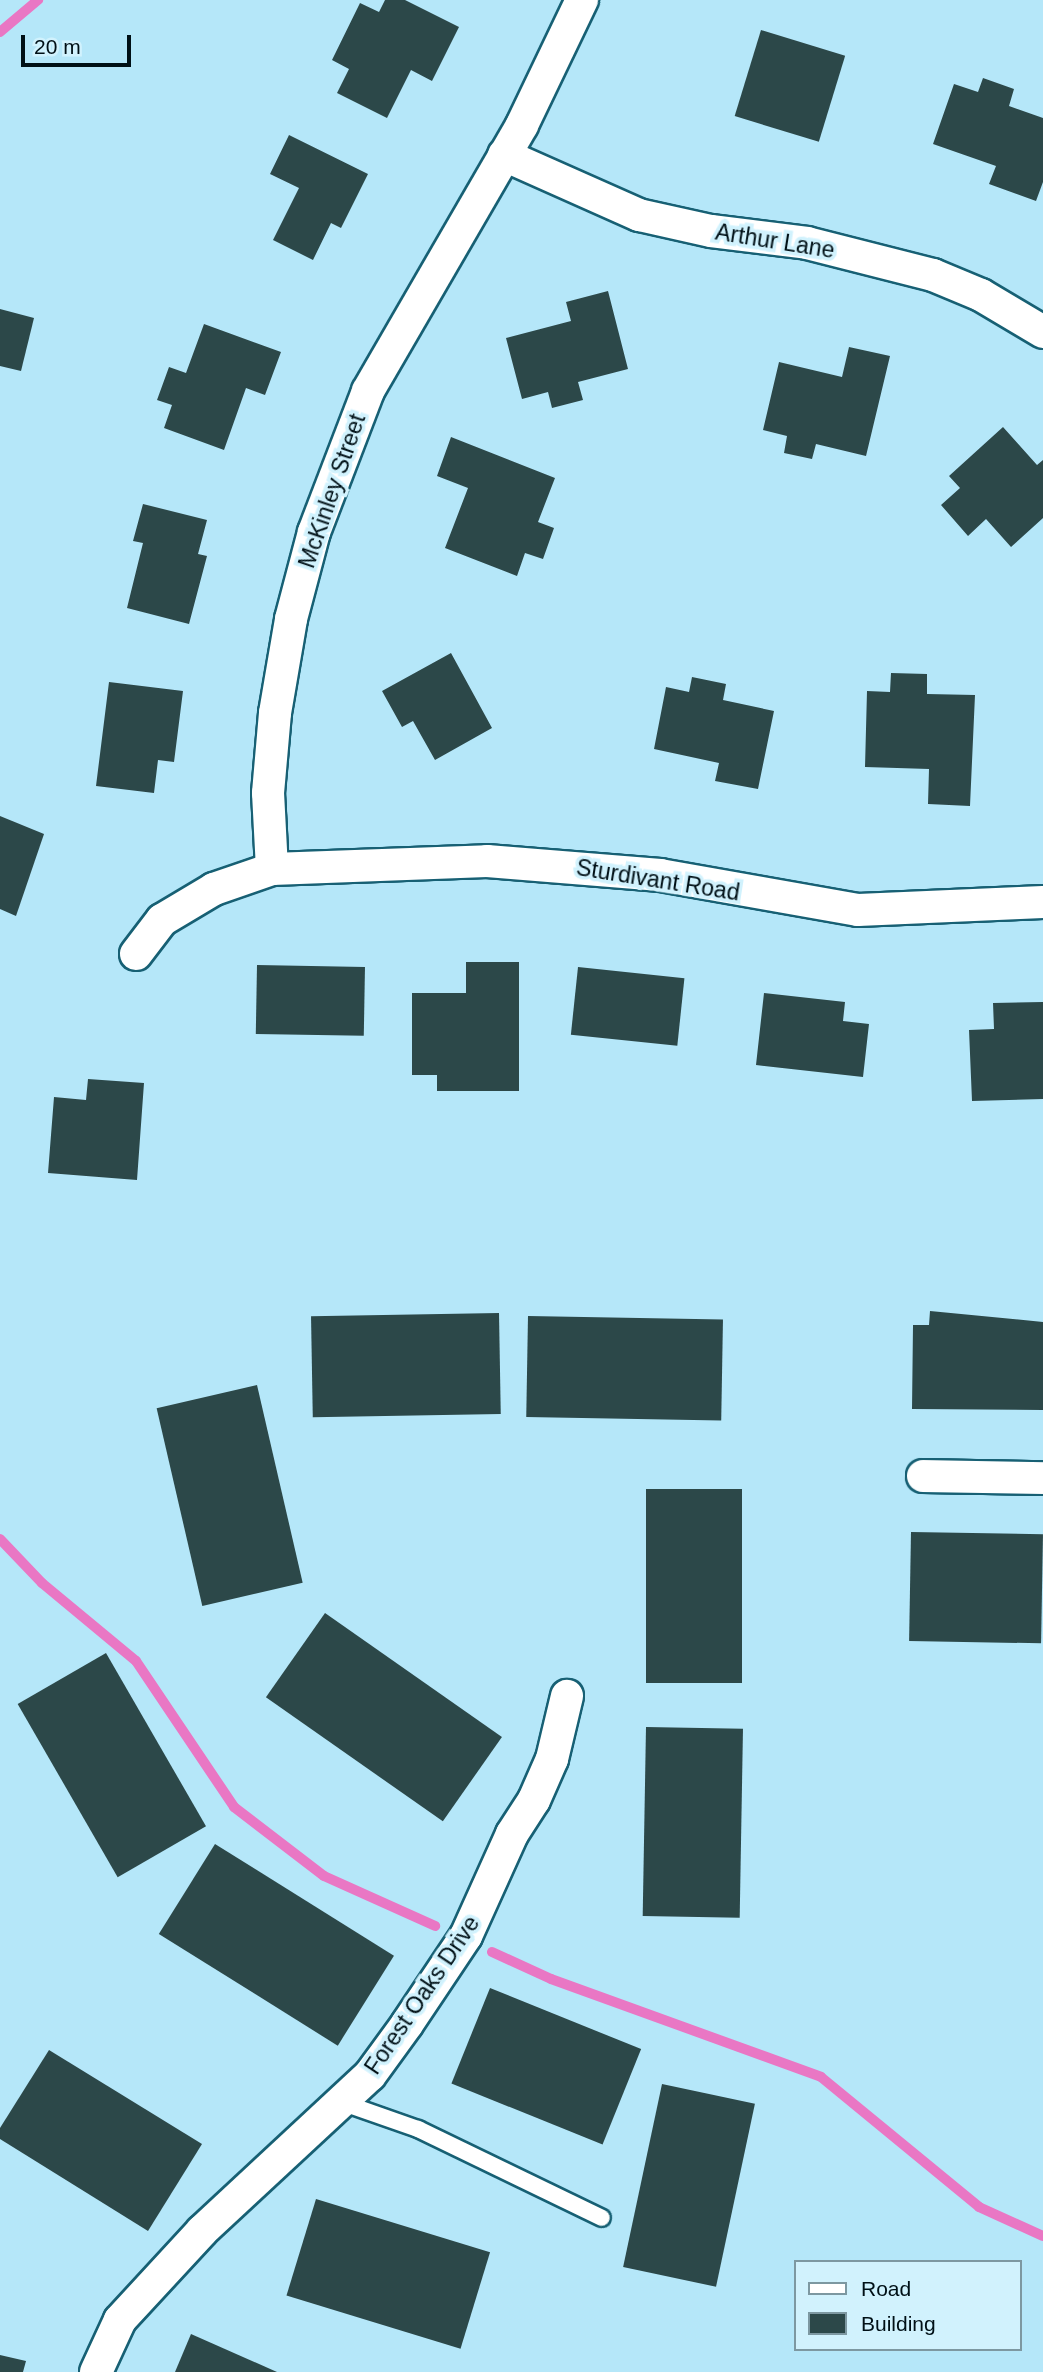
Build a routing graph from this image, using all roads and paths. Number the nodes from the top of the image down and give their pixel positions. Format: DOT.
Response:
graph roads {
  1 [pos="582,0"];
  2 [pos="504,155"];
  3 [pos="1043,332"];
  4 [pos="272,869"];
  5 [pos="1043,902"];
  6 [pos="136,954"];
  7 [pos="923,1476"];
  8 [pos="1043,1478"];
  9 [pos="567,1696"];
  10 [pos="338,2101"];
  11 [pos="602,2218"];
  12 [pos="96,2372"];
  1 -- 2 [label="street, McKinley Street"];
  2 -- 3 [label="street, Arthur Lane"];
  2 -- 4 [label="street, McKinley Street"];
  4 -- 5 [label="street, Sturdivant Road"];
  4 -- 6 [label="street"];
  7 -- 8 [label="street"];
  9 -- 10 [label="street, Forest Oaks Drive"];
  10 -- 11 [label="lane"];
  10 -- 12 [label="street, Forest Oaks Drive"];
}
